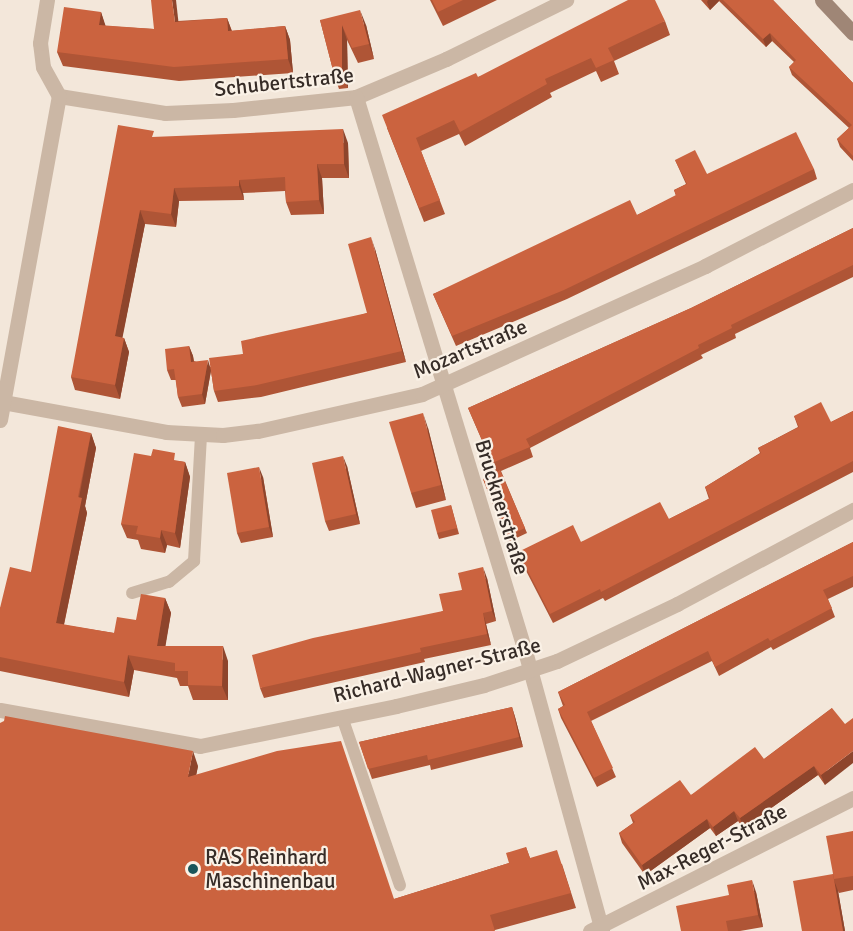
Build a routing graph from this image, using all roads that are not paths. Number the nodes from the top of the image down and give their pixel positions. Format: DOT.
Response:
graph roads {
  1 [pos="47,0"];
  2 [pos="566,0"];
  3 [pos="822,0"];
  4 [pos="853,33"];
  5 [pos="59,96"];
  6 [pos="356,97"];
  7 [pos="853,190"];
  8 [pos="443,387"];
  9 [pos="3,402"];
  10 [pos="0,420"];
  11 [pos="201,435"];
  12 [pos="853,510"];
  13 [pos="132,592"];
  14 [pos="530,671"];
  15 [pos="0,710"];
  16 [pos="342,717"];
  17 [pos="853,798"];
  18 [pos="400,885"];
  19 [pos="598,929"];
  1 -- 5 [label="street"];
  2 -- 6 [label="street, Schubertstraße"];
  3 -- 4 [label="street"];
  5 -- 6 [label="street, Schubertstraße"];
  5 -- 9 [label="street"];
  6 -- 8 [label="street, Brucknerstraße"];
  7 -- 8 [label="street, Mozartstraße"];
  8 -- 11 [label="street, Mozartstraße"];
  8 -- 14 [label="street, Brucknerstraße"];
  9 -- 10 [label="street"];
  9 -- 11 [label="street, Mozartstraße"];
  11 -- 13 [label="lane"];
  12 -- 14 [label="street, Richard-Wagner-Straße"];
  14 -- 16 [label="street, Richard-Wagner-Straße"];
  14 -- 19 [label="street, Brucknerstraße"];
  15 -- 16 [label="street, Richard-Wagner-Straße"];
  16 -- 18 [label="lane"];
  17 -- 19 [label="street, Max-Reger-Straße"];
}
